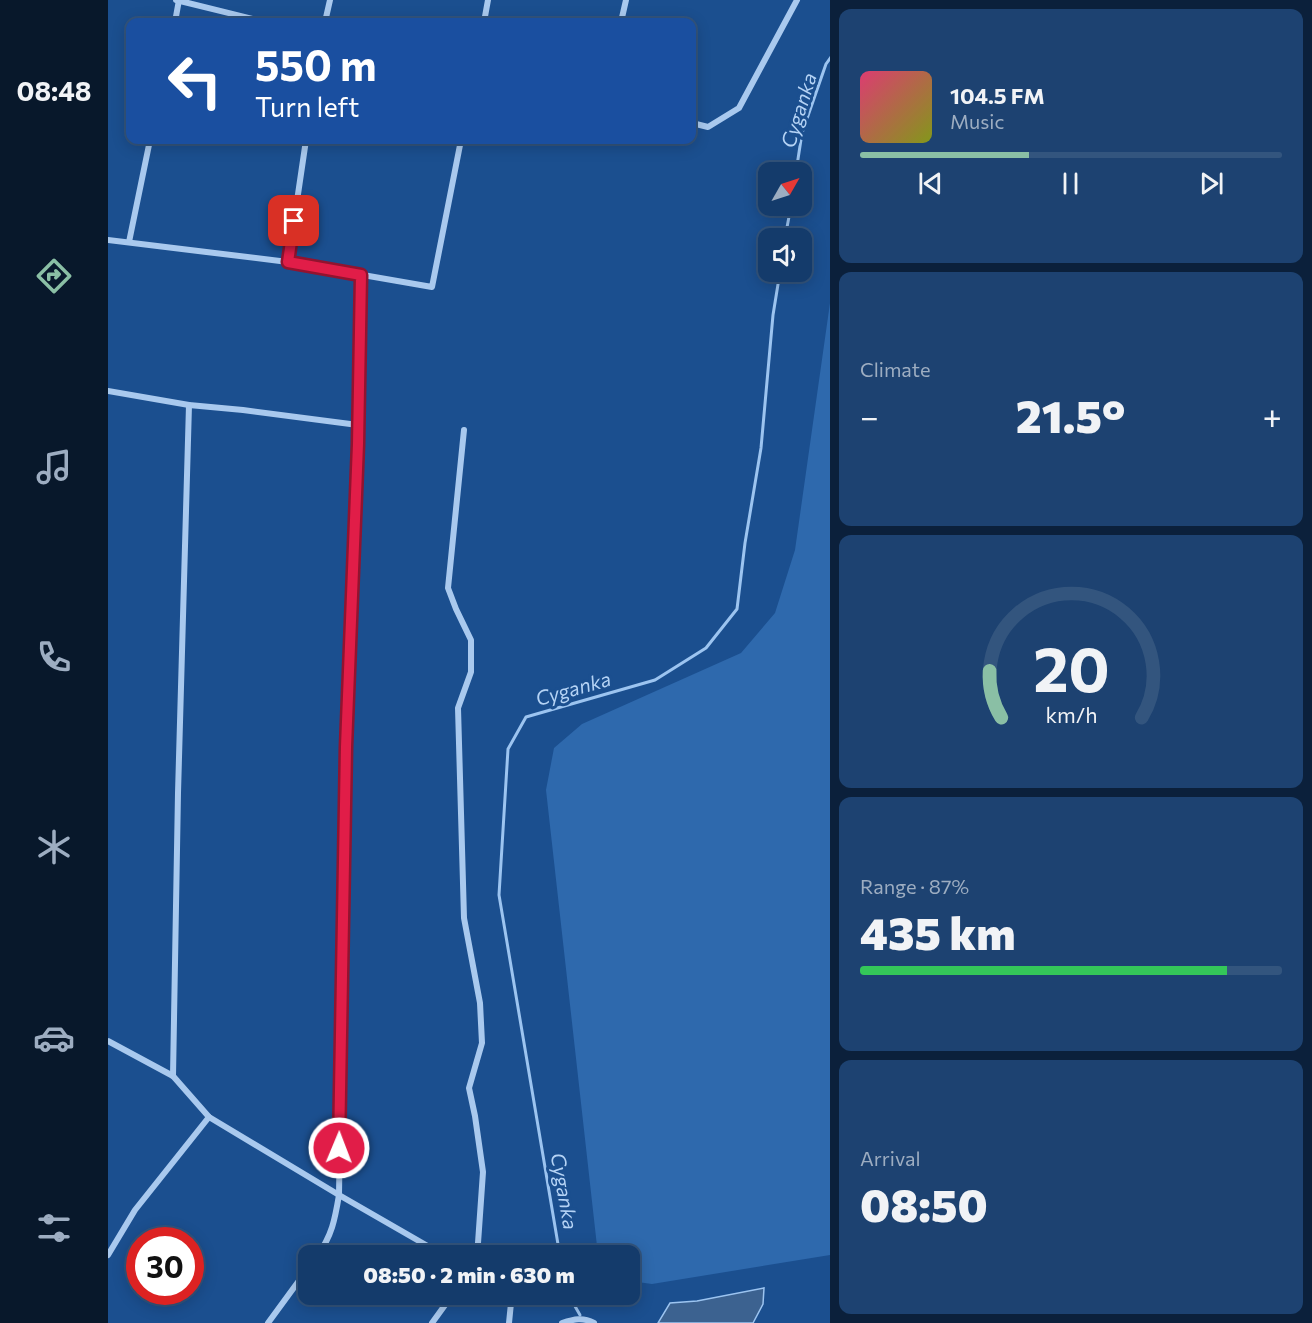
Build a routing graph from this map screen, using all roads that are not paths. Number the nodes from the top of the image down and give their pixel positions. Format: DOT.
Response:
graph roads {
  1 [pos="178,0"];
  2 [pos="330,0"];
  3 [pos="488,0"];
  4 [pos="626,0"];
  5 [pos="797,0"];
  6 [pos="176,18"];
  7 [pos="250,18"];
  8 [pos="326,18"];
  9 [pos="485,18"];
  10 [pos="622,18"];
  11 [pos="696,124"];
  12 [pos="149,144"];
  13 [pos="305,144"];
  14 [pos="460,144"];
  15 [pos="108,240"];
  16 [pos="129,242"];
  17 [pos="288,262"];
  18 [pos="361,275"];
  19 [pos="108,391"];
  20 [pos="189,405"];
  21 [pos="358,425"];
  22 [pos="464,430"];
  23 [pos="108,1041"];
  24 [pos="172,1076"];
  25 [pos="209,1117"];
  26 [pos="339,1196"];
  27 [pos="324,1245"];
  28 [pos="426,1245"];
  29 [pos="478,1245"];
  30 [pos="108,1255"];
  31 [pos="298,1282"];
  32 [pos="445,1305"];
  33 [pos="511,1305"];
  34 [pos="268,1323"];
  35 [pos="432,1323"];
  36 [pos="509,1323"];
  37 [pos="562,1323"];
  38 [pos="594,1323"];
  1 -- 6 [label="street"];
  1 -- 7 [label="street"];
  2 -- 8 [label="street"];
  3 -- 9 [label="street"];
  4 -- 10 [label="street"];
  5 -- 11 [label="street"];
  12 -- 16 [label="street"];
  13 -- 17 [label="street"];
  14 -- 18 [label="street"];
  15 -- 16 [label="street"];
  16 -- 17 [label="street"];
  17 -- 18 [label="street"];
  18 -- 21 [label="street"];
  19 -- 20 [label="street"];
  20 -- 21 [label="street"];
  20 -- 24 [label="street"];
  21 -- 26 [label="street"];
  22 -- 29 [label="street"];
  23 -- 24 [label="street"];
  24 -- 25 [label="street"];
  25 -- 26 [label="street"];
  25 -- 30 [label="street"];
  26 -- 27 [label="street"];
  26 -- 28 [label="street"];
  31 -- 34 [label="street"];
  32 -- 35 [label="street"];
  33 -- 36 [label="street"];
  37 -- 38 [label="street"];
}
